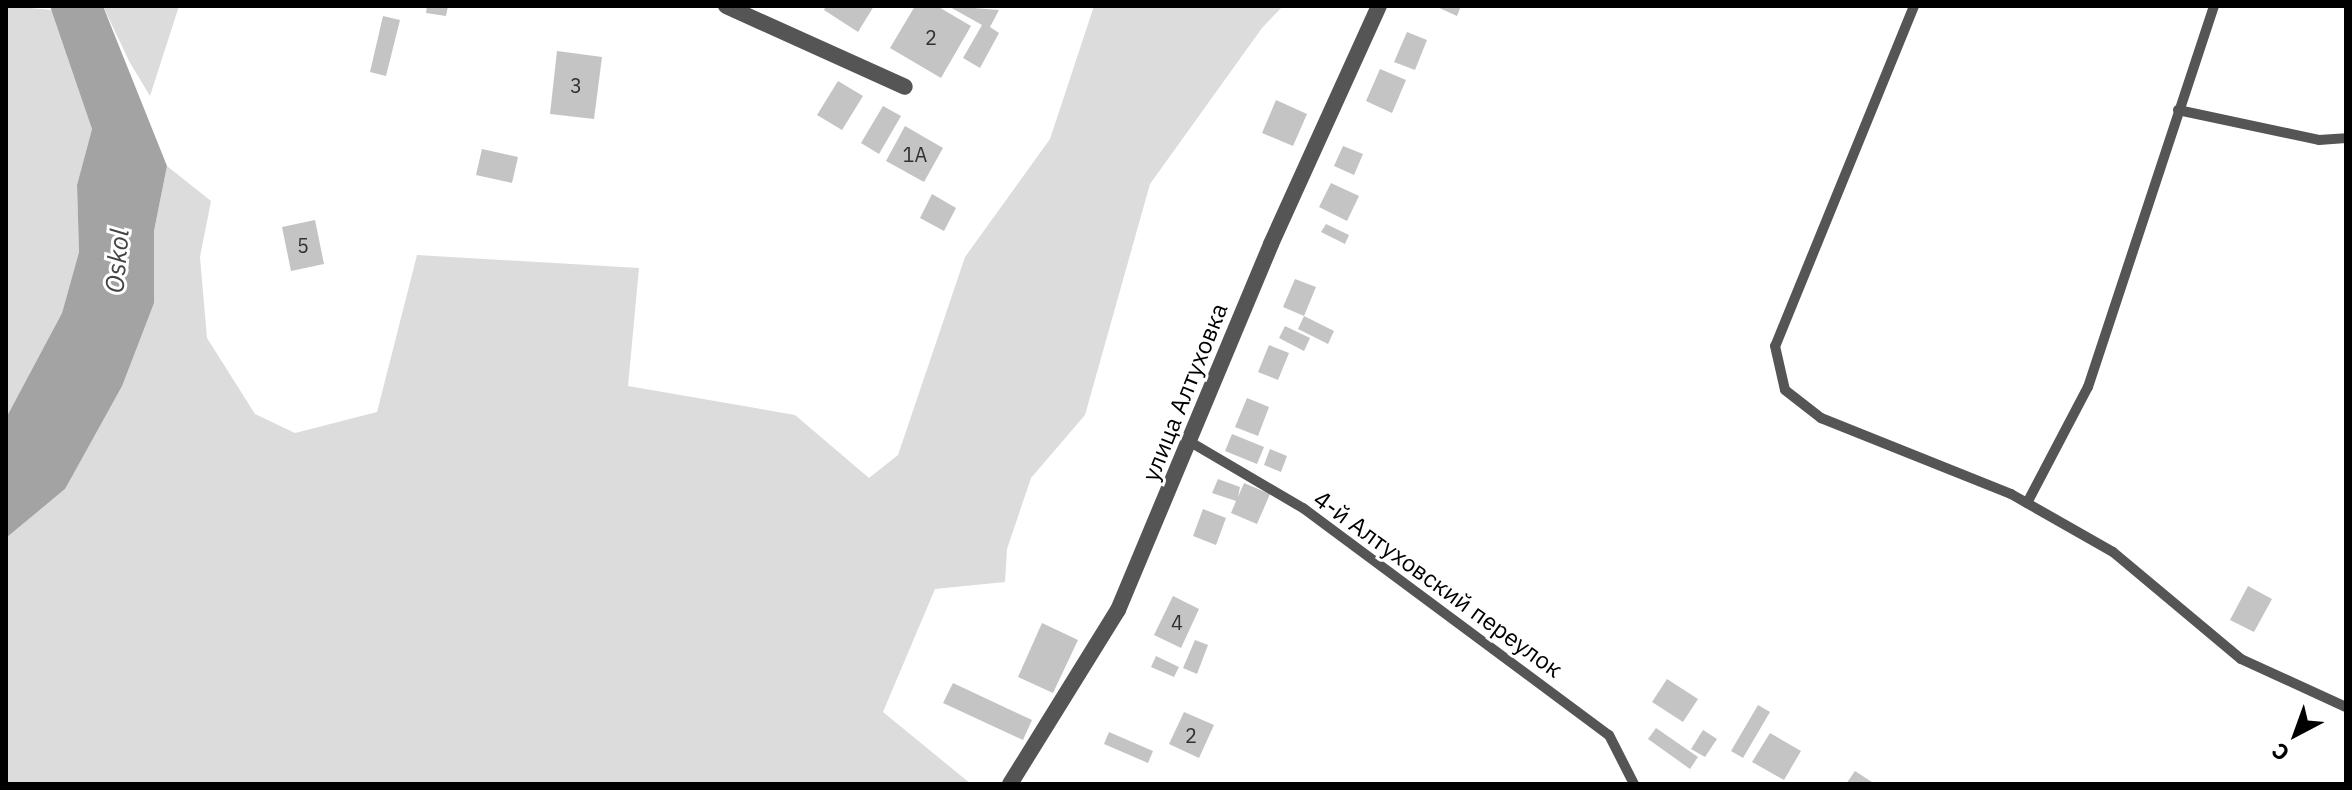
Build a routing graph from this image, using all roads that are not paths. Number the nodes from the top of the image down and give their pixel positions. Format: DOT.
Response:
graph roads {
  1 [pos="726,6"];
  2 [pos="1379,6"];
  3 [pos="1914,6"];
  4 [pos="2214,6"];
  5 [pos="905,87"];
  6 [pos="2178,110"];
  7 [pos="2346,138"];
  8 [pos="1192,443"];
  9 [pos="2027,503"];
  10 [pos="2346,707"];
  11 [pos="1010,784"];
  12 [pos="1634,784"];
  1 -- 5 [label="street"];
  2 -- 8 [label="street, улица Алтуховка"];
  3 -- 9 [label="lane"];
  4 -- 6 [label="lane"];
  6 -- 7 [label="lane"];
  6 -- 9 [label="lane"];
  8 -- 11 [label="street, улица Алтуховка"];
  8 -- 12 [label="lane, 4-й Алтуховский переулок"];
  9 -- 10 [label="lane"];
}
